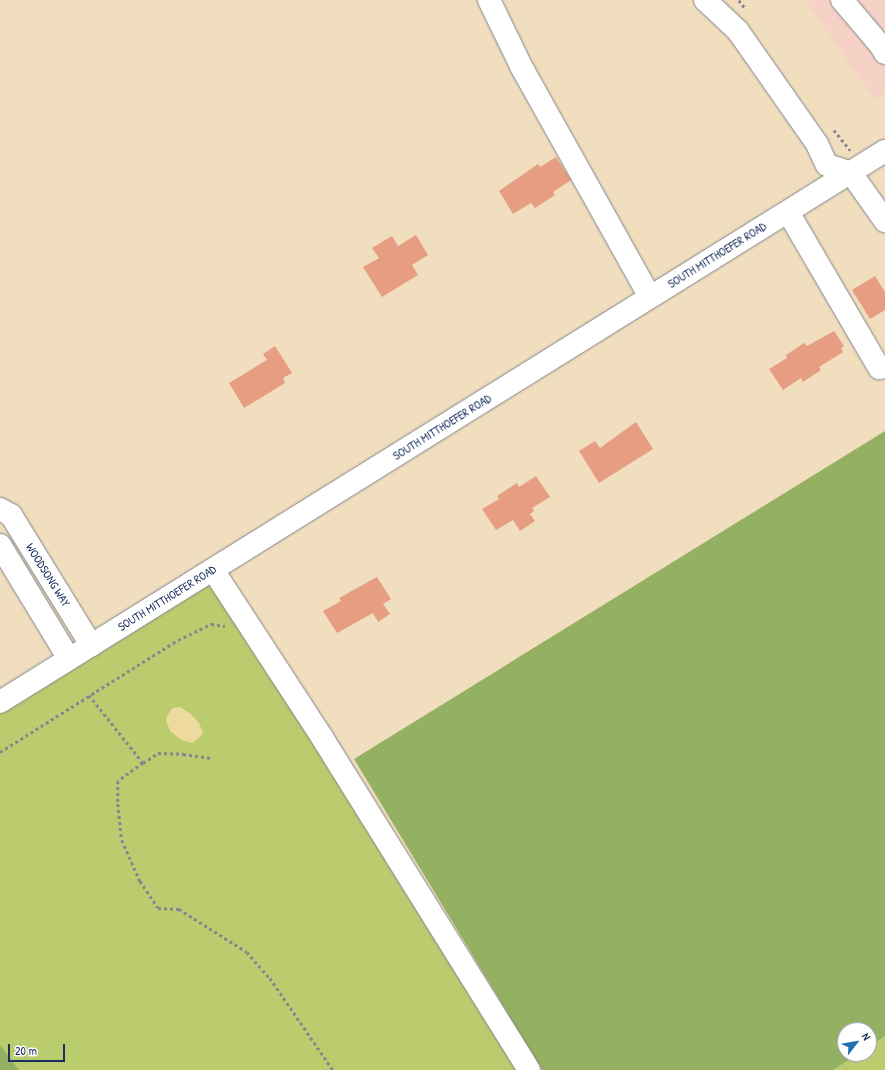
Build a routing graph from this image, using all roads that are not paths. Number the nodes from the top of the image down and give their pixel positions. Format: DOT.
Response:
graph roads {
  1 [pos="489,0"];
  2 [pos="705,0"];
  3 [pos="842,0"];
  4 [pos="885,53"];
  5 [pos="885,151"];
  6 [pos="852,172"];
  7 [pos="788,212"];
  8 [pos="885,220"];
  9 [pos="650,297"];
  10 [pos="880,368"];
  11 [pos="0,509"];
  12 [pos="0,545"];
  13 [pos="213,570"];
  14 [pos="92,645"];
  15 [pos="70,659"];
  16 [pos="0,702"];
  17 [pos="529,1070"];
  1 -- 9 [label="main road"];
  2 -- 6 [label="main road"];
  3 -- 4 [label="main road"];
  5 -- 6 [label="main road, SOUTH MITTHOEFER ROAD"];
  6 -- 7 [label="main road, SOUTH MITTHOEFER ROAD"];
  6 -- 8 [label="main road"];
  7 -- 9 [label="main road, SOUTH MITTHOEFER ROAD"];
  7 -- 10 [label="main road"];
  9 -- 13 [label="main road, SOUTH MITTHOEFER ROAD"];
  11 -- 14 [label="main road, WOODSONG WAY"];
  12 -- 15 [label="main road, WOODSONG WAY"];
  13 -- 14 [label="main road, SOUTH MITTHOEFER ROAD"];
  13 -- 17 [label="main road"];
  14 -- 15 [label="main road, SOUTH MITTHOEFER ROAD"];
  15 -- 16 [label="main road, SOUTH MITTHOEFER ROAD"];
}
